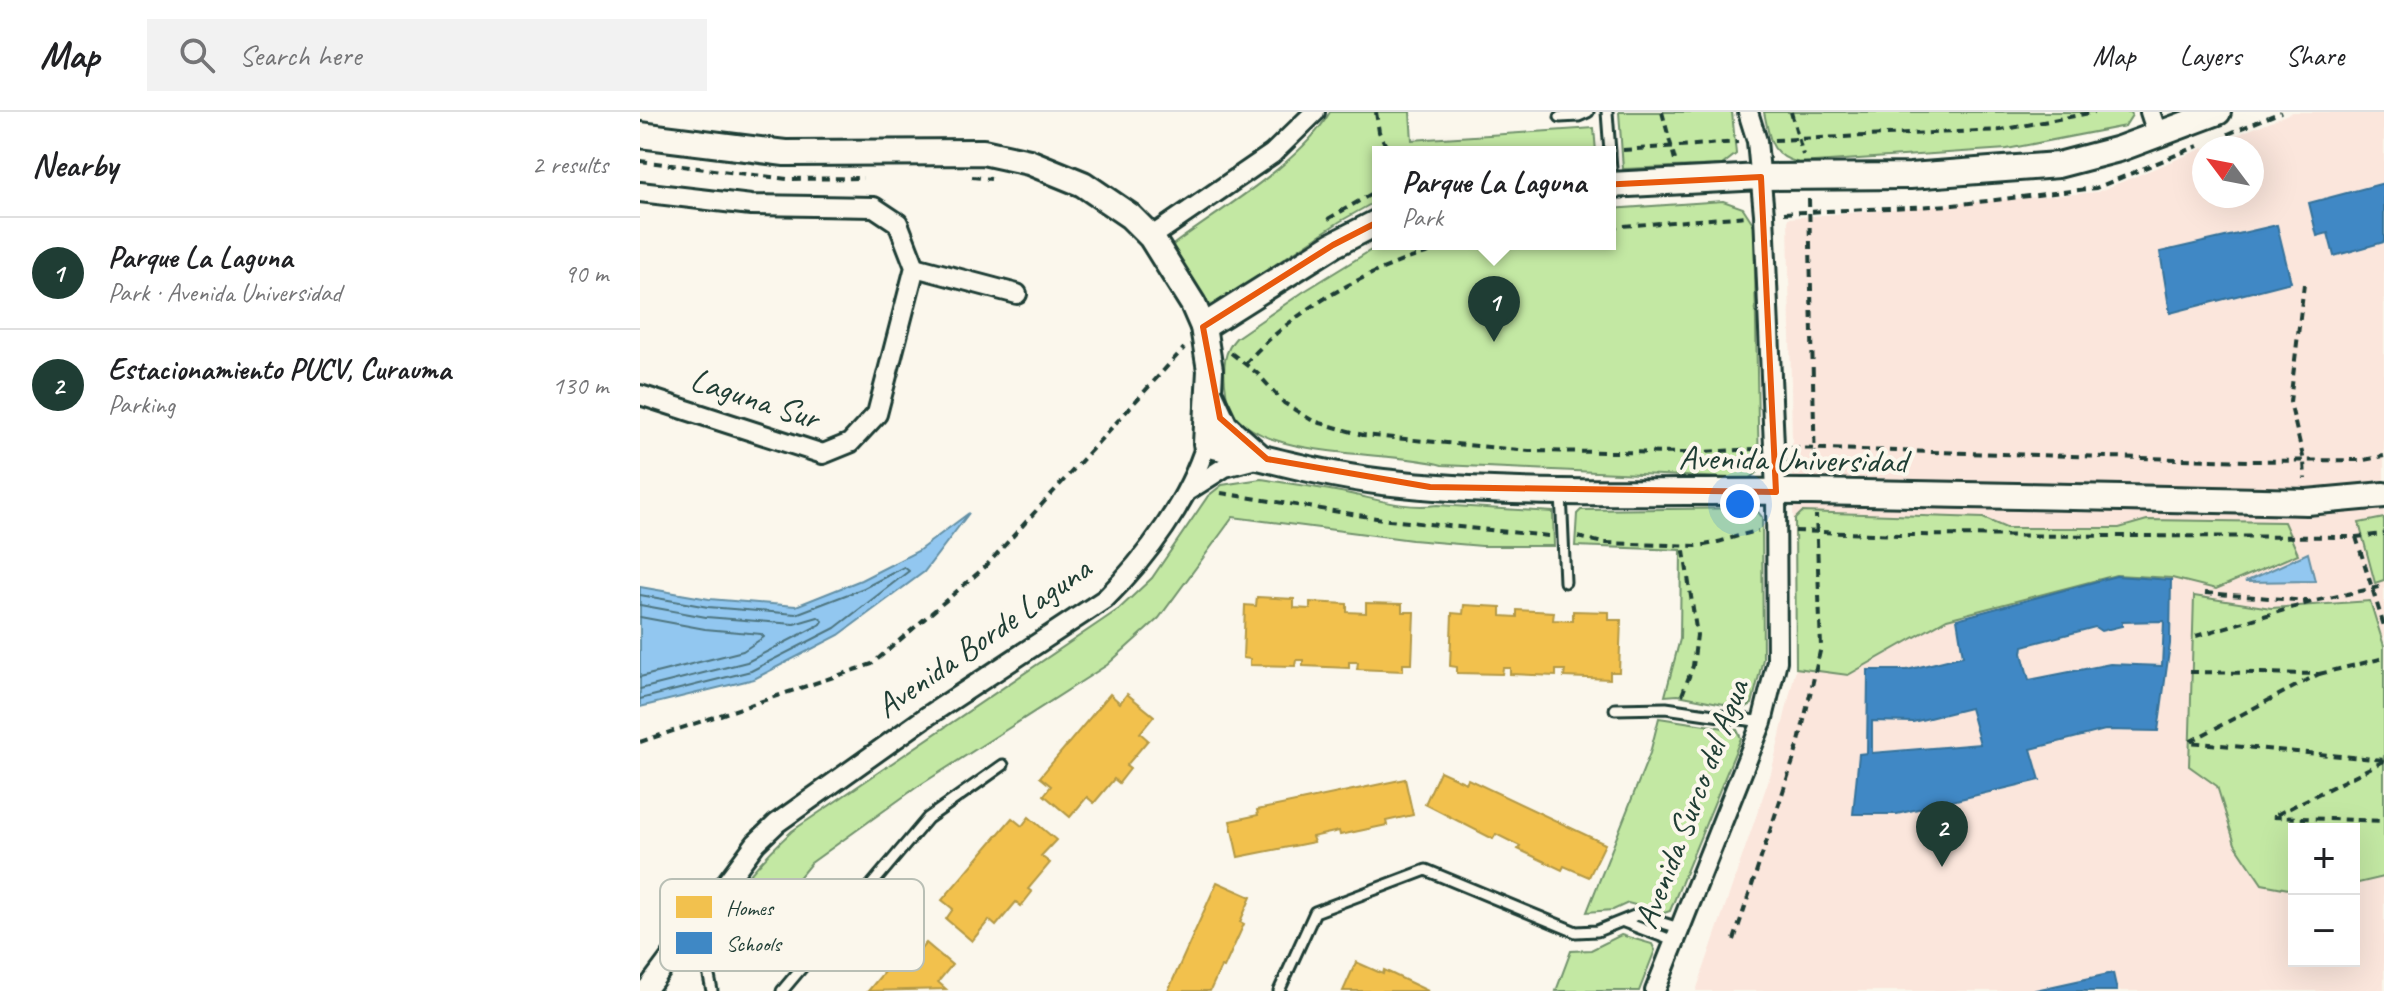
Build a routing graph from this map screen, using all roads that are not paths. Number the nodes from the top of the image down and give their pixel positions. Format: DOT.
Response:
graph roads {
  1 [pos="1315,112"];
  2 [pos="1588,112"];
  3 [pos="1607,112"];
  4 [pos="1748,112"];
  5 [pos="2150,112"];
  6 [pos="2218,112"];
  7 [pos="1560,117"];
  8 [pos="2187,118"];
  9 [pos="640,135"];
  10 [pos="2158,136"];
  11 [pos="1610,146"];
  12 [pos="1761,177"];
  13 [pos="1616,185"];
  14 [pos="640,192"];
  15 [pos="1372,225"];
  16 [pos="1151,237"];
  17 [pos="915,267"];
  18 [pos="1017,294"];
  19 [pos="1203,327"];
  20 [pos="1210,394"];
  21 [pos="640,395"];
  22 [pos="1206,444"];
  23 [pos="1262,458"];
  24 [pos="1776,492"];
  25 [pos="1561,493"];
  26 [pos="2384,495"];
  27 [pos="1181,497"];
  28 [pos="1565,582"];
  29 [pos="1615,709"];
  30 [pos="1762,722"];
  31 [pos="1003,765"];
  32 [pos="730,879"];
  33 [pos="877,879"];
  34 [pos="1676,935"];
  35 [pos="661,971"];
  36 [pos="708,971"];
  37 [pos="799,971"];
  38 [pos="643,991"];
  39 [pos="712,991"];
  40 [pos="782,991"];
  41 [pos="1279,991"];
  42 [pos="1655,991"];
  1 -- 16 [label="street"];
  2 -- 7 [label="lane"];
  3 -- 11 [label="lane"];
  4 -- 12 [label="street, Avenida Surco del Agua"];
  5 -- 10 [label="street"];
  6 -- 8 [label="street"];
  8 -- 10 [label="street"];
  9 -- 16 [label="street, Avenida Borde Laguna"];
  10 -- 12 [label="street"];
  12 -- 13 [label="street"];
  12 -- 24 [label="street, Avenida Surco del Agua"];
  14 -- 17 [label="street"];
  15 -- 19 [label="street"];
  16 -- 19 [label="street, Avenida Borde Laguna"];
  17 -- 18 [label="street"];
  17 -- 21 [label="street, Laguna Sur"];
  19 -- 20 [label="street, Avenida Borde Laguna"];
  20 -- 22 [label="street, Avenida Borde Laguna"];
  20 -- 23 [label="street"];
  22 -- 23 [label="street, Avenida Universidad"];
  22 -- 27 [label="street, Avenida Borde Laguna"];
  23 -- 25 [label="street, Avenida Universidad"];
  23 -- 27 [label="street"];
  24 -- 25 [label="street, Avenida Universidad"];
  24 -- 26 [label="street, Avenida Universidad"];
  24 -- 30 [label="street, Avenida Surco del Agua"];
  25 -- 28 [label="lane"];
  27 -- 32 [label="street, Avenida Borde Laguna"];
  29 -- 30 [label="lane"];
  30 -- 34 [label="street, Avenida Surco del Agua"];
  31 -- 33 [label="lane"];
  34 -- 41 [label="lane"];
  34 -- 42 [label="street, Avenida Surco del Agua"];
  35 -- 38 [label="street, Avenida Borde Laguna"];
  36 -- 39 [label="lane"];
  37 -- 40 [label="lane"];
}
